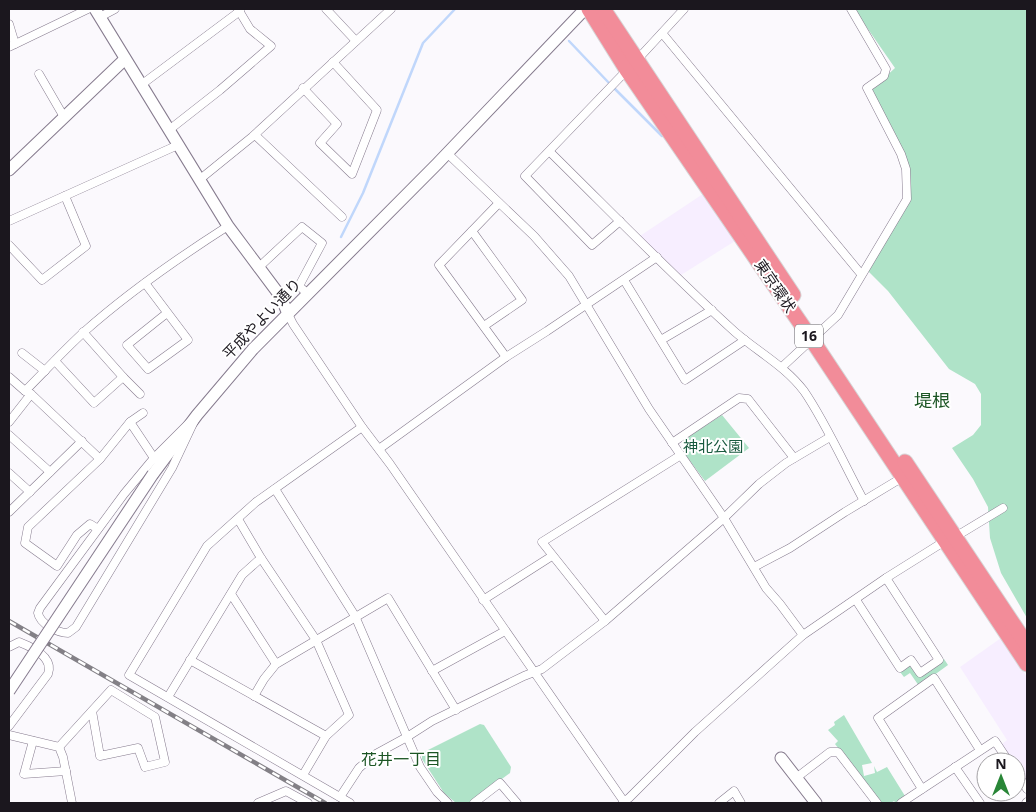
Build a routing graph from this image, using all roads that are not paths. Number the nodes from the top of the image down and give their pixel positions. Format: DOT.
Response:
graph roads {
  1 [pos="88,9"];
  2 [pos="115,9"];
  3 [pos="326,9"];
  4 [pos="391,9"];
  5 [pos="585,9"];
  6 [pos="589,9"];
  7 [pos="604,9"];
  8 [pos="684,9"];
  9 [pos="851,9"];
  10 [pos="239,10"];
  11 [pos="98,13"];
  12 [pos="9,24"];
  13 [pos="662,33"];
  14 [pos="356,41"];
  15 [pos="12,46"];
  16 [pos="126,59"];
  17 [pos="333,62"];
  18 [pos="632,65"];
  19 [pos="39,74"];
  20 [pos="142,85"];
  21 [pos="303,88"];
  22 [pos="64,117"];
  23 [pos="169,130"];
  24 [pos="255,134"];
  25 [pos="178,145"];
  26 [pos="550,152"];
  27 [pos="447,153"];
  28 [pos="9,170"];
  29 [pos="199,180"];
  30 [pos="65,196"];
  31 [pos="499,203"];
  32 [pos="342,218"];
  33 [pos="9,221"];
  34 [pos="620,221"];
  35 [pos="228,226"];
  36 [pos="472,231"];
  37 [pos="9,245"];
  38 [pos="657,258"];
  39 [pos="258,268"];
  40 [pos="861,274"];
  41 [pos="624,280"];
  42 [pos="145,284"];
  43 [pos="307,293"];
  44 [pos="587,305"];
  45 [pos="712,310"];
  46 [pos="167,313"];
  47 [pos="288,314"];
  48 [pos="484,326"];
  49 [pos="83,332"];
  50 [pos="816,337"];
  51 [pos="661,340"];
  52 [pos="745,340"];
  53 [pos="22,353"];
  54 [pos="506,356"];
  55 [pos="55,361"];
  56 [pos="782,367"];
  57 [pos="45,371"];
  58 [pos="9,377"];
  59 [pos="124,377"];
  60 [pos="28,392"];
  61 [pos="140,394"];
  62 [pos="143,413"];
  63 [pos="197,415"];
  64 [pos="10,418"];
  65 [pos="130,422"];
  66 [pos="362,427"];
  67 [pos="9,435"];
  68 [pos="830,437"];
  69 [pos="82,441"];
  70 [pos="672,443"];
  71 [pos="379,449"];
  72 [pos="681,455"];
  73 [pos="154,458"];
  74 [pos="794,458"];
  75 [pos="100,460"];
  76 [pos="9,472"];
  77 [pos="50,472"];
  78 [pos="903,477"];
  79 [pos="275,489"];
  80 [pos="30,492"];
  81 [pos="864,501"];
  82 [pos="1003,508"];
  83 [pos="9,512"];
  84 [pos="724,518"];
  85 [pos="238,519"];
  86 [pos="98,529"];
  87 [pos="950,539"];
  88 [pos="552,556"];
  89 [pos="261,558"];
  90 [pos="754,567"];
  91 [pos="886,578"];
  92 [pos="231,594"];
  93 [pos="483,600"];
  94 [pos="856,600"];
  95 [pos="355,616"];
  96 [pos="605,621"];
  97 [pos="505,631"];
  98 [pos="803,635"];
  99 [pos="316,640"];
  100 [pos="1027,645"];
  101 [pos="9,647"];
  102 [pos="190,660"];
  103 [pos="276,664"];
  104 [pos="1027,664"];
  105 [pos="432,671"];
  106 [pos="534,672"];
  107 [pos="9,691"];
  108 [pos="254,696"];
  109 [pos="168,697"];
  110 [pos="456,710"];
  111 [pos="92,711"];
  112 [pos="9,726"];
  113 [pos="9,735"];
  114 [pos="326,736"];
  115 [pos="407,737"];
  116 [pos="33,741"];
  117 [pos="59,747"];
  118 [pos="980,750"];
  119 [pos="1002,752"];
  120 [pos="781,758"];
  121 [pos="955,768"];
  122 [pos="66,771"];
  123 [pos="303,775"];
  124 [pos="796,778"];
  125 [pos="922,789"];
  126 [pos="340,797"];
  127 [pos="276,800"];
  128 [pos="624,802"];
  129 [pos="72,803"];
  130 [pos="258,803"];
  131 [pos="308,803"];
  132 [pos="350,803"];
  133 [pos="448,803"];
  134 [pos="474,803"];
  135 [pos="517,803"];
  136 [pos="719,803"];
  137 [pos="741,803"];
  138 [pos="816,803"];
  139 [pos="877,803"];
  140 [pos="901,803"];
  141 [pos="980,803"];
  1 -- 15 [label="street"];
  2 -- 11 [label="street"];
  3 -- 14 [label="street"];
  4 -- 14 [label="street"];
  5 -- 27 [label="street, 平成やよい通り"];
  6 -- 18 [label="highway, 東京環状 / 16"];
  7 -- 18 [label="highway, 東京環状 / 16"];
  8 -- 13 [label="street"];
  9 -- 40 [label="street"];
  10 -- 20 [label="street"];
  10 -- 23 [label="street"];
  11 -- 16 [label="street"];
  12 -- 15 [label="street"];
  13 -- 18 [label="street"];
  13 -- 40 [label="street"];
  14 -- 17 [label="street"];
  16 -- 20 [label="street"];
  16 -- 22 [label="street"];
  17 -- 21 [label="street"];
  17 -- 21 [label="street"];
  18 -- 26 [label="street"];
  18 -- 50 [label="highway, 東京環状 / 16"];
  19 -- 22 [label="street"];
  20 -- 23 [label="street"];
  21 -- 24 [label="street"];
  22 -- 28 [label="street"];
  23 -- 25 [label="street"];
  24 -- 29 [label="street"];
  24 -- 32 [label="street"];
  25 -- 29 [label="street"];
  25 -- 30 [label="street"];
  26 -- 34 [label="street"];
  26 -- 34 [label="street"];
  27 -- 31 [label="street"];
  27 -- 43 [label="street, 平成やよい通り"];
  29 -- 35 [label="street"];
  30 -- 33 [label="street"];
  30 -- 37 [label="street"];
  31 -- 36 [label="street"];
  31 -- 44 [label="street"];
  34 -- 38 [label="street"];
  35 -- 39 [label="street"];
  35 -- 42 [label="street"];
  36 -- 48 [label="street"];
  36 -- 48 [label="street"];
  38 -- 41 [label="street"];
  38 -- 45 [label="street"];
  39 -- 43 [label="street"];
  39 -- 47 [label="street"];
  40 -- 50 [label="street"];
  41 -- 44 [label="street"];
  41 -- 51 [label="street"];
  42 -- 46 [label="street"];
  42 -- 49 [label="street"];
  43 -- 47 [label="street, 平成やよい通り"];
  44 -- 54 [label="street"];
  44 -- 70 [label="street"];
  45 -- 51 [label="street"];
  45 -- 52 [label="street"];
  46 -- 46 [label="street"];
  47 -- 63 [label="street, 平成やよい通り"];
  47 -- 66 [label="street"];
  48 -- 54 [label="street"];
  49 -- 55 [label="street"];
  49 -- 59 [label="street"];
  50 -- 56 [label="street"];
  50 -- 78 [label="highway, 東京環状 / 16"];
  50 -- 87 [label="highway, 東京環状 / 16"];
  51 -- 52 [label="street"];
  52 -- 56 [label="street"];
  53 -- 57 [label="street"];
  54 -- 71 [label="street"];
  55 -- 57 [label="street"];
  55 -- 59 [label="street"];
  56 -- 68 [label="street"];
  57 -- 60 [label="street"];
  58 -- 60 [label="street"];
  59 -- 61 [label="street"];
  60 -- 64 [label="street"];
  60 -- 69 [label="street"];
  62 -- 65 [label="street"];
  63 -- 73 [label="street"];
  63 -- 86 [label="street"];
  63 -- 107 [label="street, 平成やよい通り, bridge"];
  65 -- 73 [label="street"];
  65 -- 75 [label="street"];
  66 -- 71 [label="street"];
  66 -- 79 [label="street"];
  67 -- 77 [label="street"];
  68 -- 74 [label="street"];
  68 -- 81 [label="street"];
  69 -- 75 [label="street"];
  69 -- 77 [label="street"];
  70 -- 72 [label="street"];
  70 -- 74 [label="street"];
  71 -- 93 [label="street"];
  72 -- 84 [label="street"];
  72 -- 88 [label="street"];
  73 -- 86 [label="street"];
  74 -- 84 [label="street"];
  75 -- 86 [label="street"];
  76 -- 80 [label="street"];
  77 -- 80 [label="street"];
  78 -- 81 [label="street"];
  78 -- 87 [label="highway, 東京環状 / 16"];
  79 -- 85 [label="street"];
  79 -- 95 [label="street"];
  80 -- 83 [label="street"];
  81 -- 90 [label="street"];
  82 -- 87 [label="street"];
  84 -- 90 [label="street"];
  84 -- 96 [label="street"];
  85 -- 89 [label="street"];
  85 -- 109 [label="street"];
  87 -- 91 [label="street"];
  87 -- 100 [label="highway, 東京環状 / 16"];
  87 -- 104 [label="highway, 東京環状 / 16"];
  88 -- 93 [label="street"];
  88 -- 96 [label="street"];
  89 -- 92 [label="street"];
  89 -- 99 [label="street"];
  90 -- 98 [label="street"];
  91 -- 94 [label="street"];
  91 -- 94 [label="street"];
  92 -- 102 [label="street"];
  92 -- 103 [label="street"];
  93 -- 97 [label="street"];
  94 -- 98 [label="street"];
  95 -- 99 [label="street"];
  95 -- 105 [label="street"];
  95 -- 115 [label="street"];
  96 -- 106 [label="street"];
  97 -- 105 [label="street"];
  97 -- 106 [label="street"];
  98 -- 128 [label="street"];
  99 -- 103 [label="street"];
  99 -- 114 [label="street"];
  101 -- 112 [label="street"];
  102 -- 108 [label="street"];
  102 -- 109 [label="street"];
  103 -- 108 [label="street"];
  105 -- 110 [label="street"];
  106 -- 110 [label="street"];
  106 -- 128 [label="street"];
  108 -- 114 [label="street"];
  109 -- 123 [label="street"];
  110 -- 115 [label="street"];
  111 -- 111 [label="street"];
  111 -- 117 [label="street"];
  113 -- 116 [label="street"];
  114 -- 123 [label="street"];
  115 -- 126 [label="street"];
  115 -- 133 [label="street"];
  116 -- 117 [label="street"];
  116 -- 122 [label="street"];
  117 -- 122 [label="street"];
  118 -- 119 [label="street"];
  118 -- 121 [label="street"];
  118 -- 125 [label="street"];
  120 -- 124 [label="street"];
  121 -- 125 [label="street"];
  121 -- 141 [label="street"];
  122 -- 129 [label="street"];
  123 -- 126 [label="street"];
  124 -- 138 [label="street"];
  124 -- 139 [label="street"];
  125 -- 140 [label="street"];
  126 -- 132 [label="street"];
  127 -- 130 [label="street"];
  127 -- 131 [label="street"];
  134 -- 135 [label="street"];
  136 -- 137 [label="street"];
}
